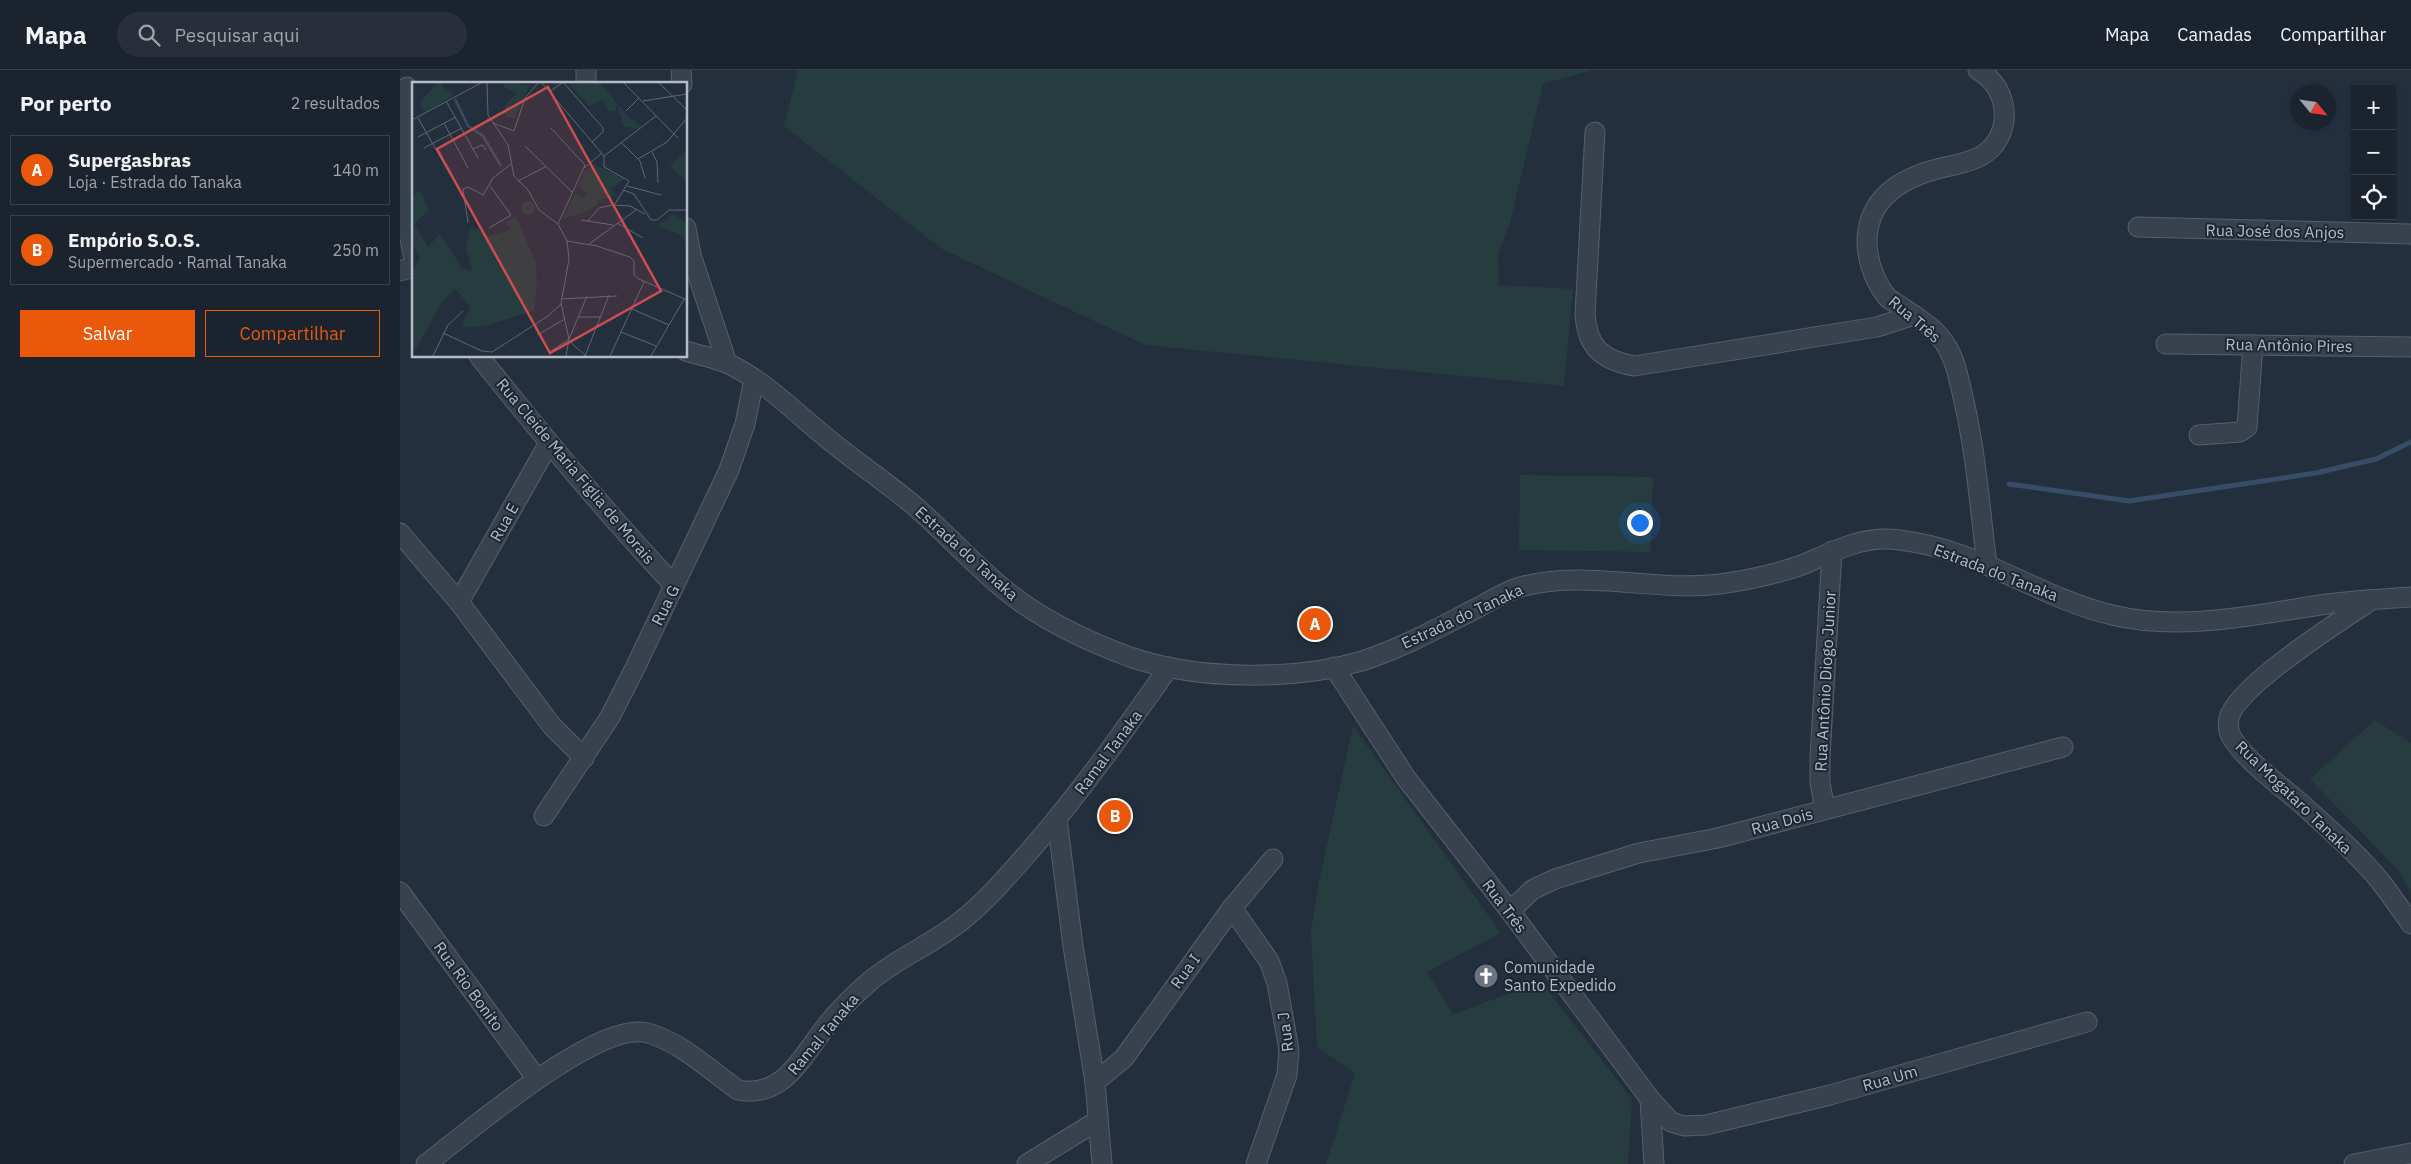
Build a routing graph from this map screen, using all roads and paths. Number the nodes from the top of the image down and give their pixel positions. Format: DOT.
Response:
graph roads {
  1 [pos="1978,70"];
  2 [pos="407,87"];
  3 [pos="1595,132"];
  4 [pos="2138,228"];
  5 [pos="2411,234"];
  6 [pos="688,239"];
  7 [pos="412,248"];
  8 [pos="400,254"];
  9 [pos="412,264"];
  10 [pos="412,267"];
  11 [pos="400,271"];
  12 [pos="1914,315"];
  13 [pos="2166,344"];
  14 [pos="2253,345"];
  15 [pos="2411,347"];
  16 [pos="688,353"];
  17 [pos="481,358"];
  18 [pos="727,363"];
  19 [pos="754,379"];
  20 [pos="2199,435"];
  21 [pos="549,443"];
  22 [pos="400,533"];
  23 [pos="1832,551"];
  24 [pos="1986,565"];
  25 [pos="674,585"];
  26 [pos="2411,597"];
  27 [pos="2371,600"];
  28 [pos="459,602"];
  29 [pos="1169,667"];
  30 [pos="1334,667"];
  31 [pos="2063,747"];
  32 [pos="584,758"];
  33 [pos="1826,809"];
  34 [pos="544,816"];
  35 [pos="1057,819"];
  36 [pos="1273,859"];
  37 [pos="400,892"];
  38 [pos="1232,908"];
  39 [pos="1510,912"];
  40 [pos="2411,924"];
  41 [pos="2087,1022"];
  42 [pos="537,1079"];
  43 [pos="1095,1082"];
  44 [pos="1650,1099"];
  45 [pos="1097,1121"];
  46 [pos="1692,1126"];
  47 [pos="2411,1153"];
  48 [pos="2366,1163"];
  49 [pos="426,1164"];
  50 [pos="1027,1164"];
  51 [pos="1102,1164"];
  52 [pos="1256,1164"];
  53 [pos="1654,1164"];
  1 -- 12 [label="street, Rua Três"];
  2 -- 7 [label="street"];
  3 -- 12 [label="street"];
  4 -- 5 [label="street, Rua José dos Anjos"];
  6 -- 18 [label="street"];
  8 -- 9 [label="street"];
  10 -- 11 [label="street"];
  12 -- 24 [label="street, Rua Três"];
  13 -- 14 [label="street, Rua Antônio Pires"];
  14 -- 15 [label="street, Rua Antônio Pires"];
  14 -- 20 [label="street"];
  16 -- 18 [label="street, Estrada do Tanaka"];
  17 -- 21 [label="street, Rua Cleide Maria Figlia de Morais"];
  18 -- 19 [label="street, Estrada do Tanaka"];
  19 -- 25 [label="street, Rua G"];
  19 -- 29 [label="street, Estrada do Tanaka"];
  21 -- 25 [label="street, Rua Cleide Maria Figlia de Morais"];
  21 -- 28 [label="street, Rua E"];
  22 -- 28 [label="street"];
  23 -- 24 [label="street, Estrada do Tanaka"];
  23 -- 30 [label="street, Estrada do Tanaka"];
  23 -- 33 [label="street, Rua Antônio Diogo Junior"];
  24 -- 27 [label="street, Estrada do Tanaka"];
  25 -- 32 [label="street, Rua G"];
  26 -- 27 [label="street, Estrada do Tanaka"];
  27 -- 40 [label="street, Rua Mogataro Tanaka"];
  28 -- 32 [label="street"];
  29 -- 30 [label="street, Estrada do Tanaka"];
  29 -- 35 [label="street, Ramal Tanaka"];
  30 -- 39 [label="street, Rua Três"];
  31 -- 33 [label="street, Rua Dois"];
  32 -- 34 [label="street, Rua G"];
  33 -- 39 [label="street, Rua Dois"];
  35 -- 42 [label="street, Ramal Tanaka"];
  35 -- 43 [label="street"];
  36 -- 38 [label="street, Rua I"];
  37 -- 42 [label="street, Rua Rio Bonito"];
  38 -- 43 [label="street, Rua I"];
  38 -- 52 [label="street, Rua J"];
  39 -- 44 [label="street, Rua Três"];
  41 -- 46 [label="street, Rua Um"];
  42 -- 49 [label="street, Ramal Tanaka"];
  43 -- 45 [label="street"];
  44 -- 46 [label="street, Rua Três"];
  44 -- 53 [label="street"];
  45 -- 50 [label="street"];
  45 -- 51 [label="street"];
  47 -- 48 [label="street"];
}
